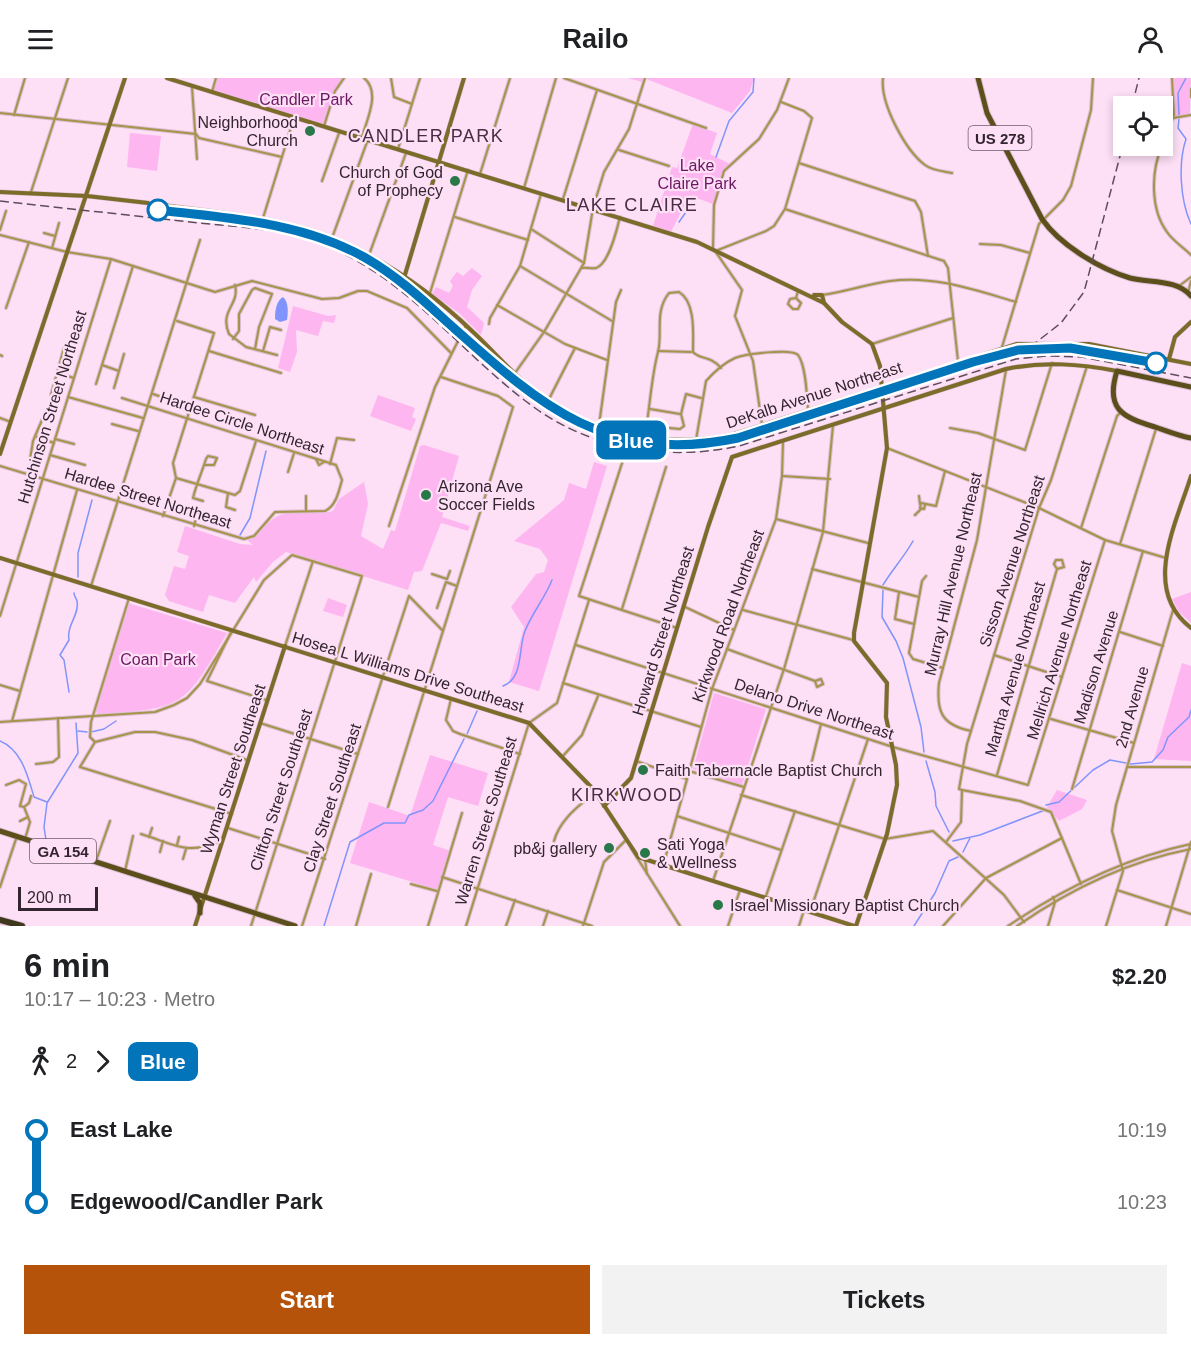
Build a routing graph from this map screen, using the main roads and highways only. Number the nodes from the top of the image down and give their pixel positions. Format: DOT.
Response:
graph roads {
  1 [pos="978,78"];
  2 [pos="1190,295"];
  3 [pos="1191,387"];
  4 [pos="1191,436"];
  5 [pos="0,831"];
  6 [pos="192,894"];
  7 [pos="213,901"];
  8 [pos="0,922"];
  9 [pos="7,926"];
  10 [pos="22,926"];
  11 [pos="295,926"];
  1 -- 2 [label="main road, US 278"];
  3 -- 4 [label="main road"];
  5 -- 6 [label="main road, GA 154"];
  6 -- 7 [label="main road, GA 154"];
  6 -- 7 [label="main road"];
  7 -- 11 [label="main road, GA 154"];
  8 -- 9 [label="highway"];
  8 -- 10 [label="highway"];
}
